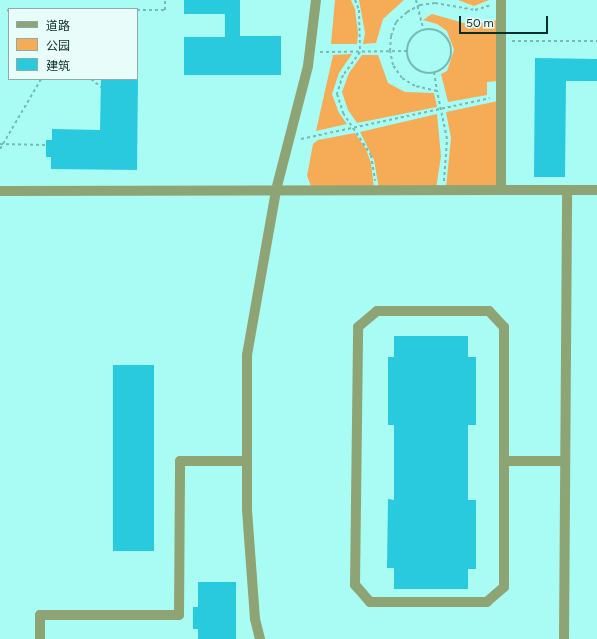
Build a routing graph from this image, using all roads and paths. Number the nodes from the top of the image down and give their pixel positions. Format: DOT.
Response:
graph roads {
  1 [pos="165,0"];
  2 [pos="316,0"];
  3 [pos="355,0"];
  4 [pos="416,0"];
  5 [pos="501,1"];
  6 [pos="418,6"];
  7 [pos="138,10"];
  8 [pos="423,29"];
  9 [pos="501,41"];
  10 [pos="597,41"];
  11 [pos="390,51"];
  12 [pos="407,51"];
  13 [pos="310,52"];
  14 [pos="360,52"];
  15 [pos="434,72"];
  16 [pos="40,80"];
  17 [pos="92,80"];
  18 [pos="101,86"];
  19 [pos="437,90"];
  20 [pos="501,96"];
  21 [pos="441,109"];
  22 [pos="354,127"];
  23 [pos="289,141"];
  24 [pos="2,144"];
  25 [pos="46,145"];
  26 [pos="0,149"];
  27 [pos="276,190"];
  28 [pos="376,190"];
  29 [pos="444,190"];
  30 [pos="501,190"];
  31 [pos="567,190"];
  32 [pos="597,190"];
  33 [pos="0,191"];
  34 [pos="247,461"];
  35 [pos="504,461"];
  36 [pos="565,461"];
  37 [pos="40,639"];
  38 [pos="260,639"];
  39 [pos="564,639"];
  1 -- 7 [label="path"];
  2 -- 13 [label="lane"];
  3 -- 14 [label="path"];
  4 -- 6 [label="path"];
  5 -- 6 [label="path"];
  5 -- 9 [label="lane"];
  6 -- 8 [label="path"];
  6 -- 11 [label="path"];
  8 -- 12 [label="path"];
  8 -- 15 [label="path"];
  9 -- 10 [label="path"];
  9 -- 20 [label="lane"];
  11 -- 12 [label="path"];
  11 -- 14 [label="path"];
  11 -- 19 [label="path"];
  12 -- 15 [label="path"];
  13 -- 14 [label="path"];
  13 -- 23 [label="lane"];
  14 -- 22 [label="path"];
  15 -- 19 [label="path"];
  16 -- 24 [label="path"];
  17 -- 18 [label="path"];
  19 -- 21 [label="path"];
  20 -- 21 [label="path"];
  20 -- 30 [label="lane"];
  21 -- 22 [label="path"];
  21 -- 29 [label="path"];
  22 -- 23 [label="path"];
  22 -- 28 [label="path"];
  23 -- 27 [label="lane"];
  24 -- 25 [label="path"];
  24 -- 26 [label="path"];
  27 -- 28 [label="lane"];
  27 -- 33 [label="lane"];
  27 -- 34 [label="lane"];
  28 -- 29 [label="lane"];
  29 -- 30 [label="lane"];
  30 -- 31 [label="lane"];
  31 -- 32 [label="lane"];
  31 -- 36 [label="lane"];
  34 -- 37 [label="lane"];
  34 -- 38 [label="lane"];
  35 -- 35 [label="lane"];
  35 -- 36 [label="lane"];
  36 -- 39 [label="lane"];
}
